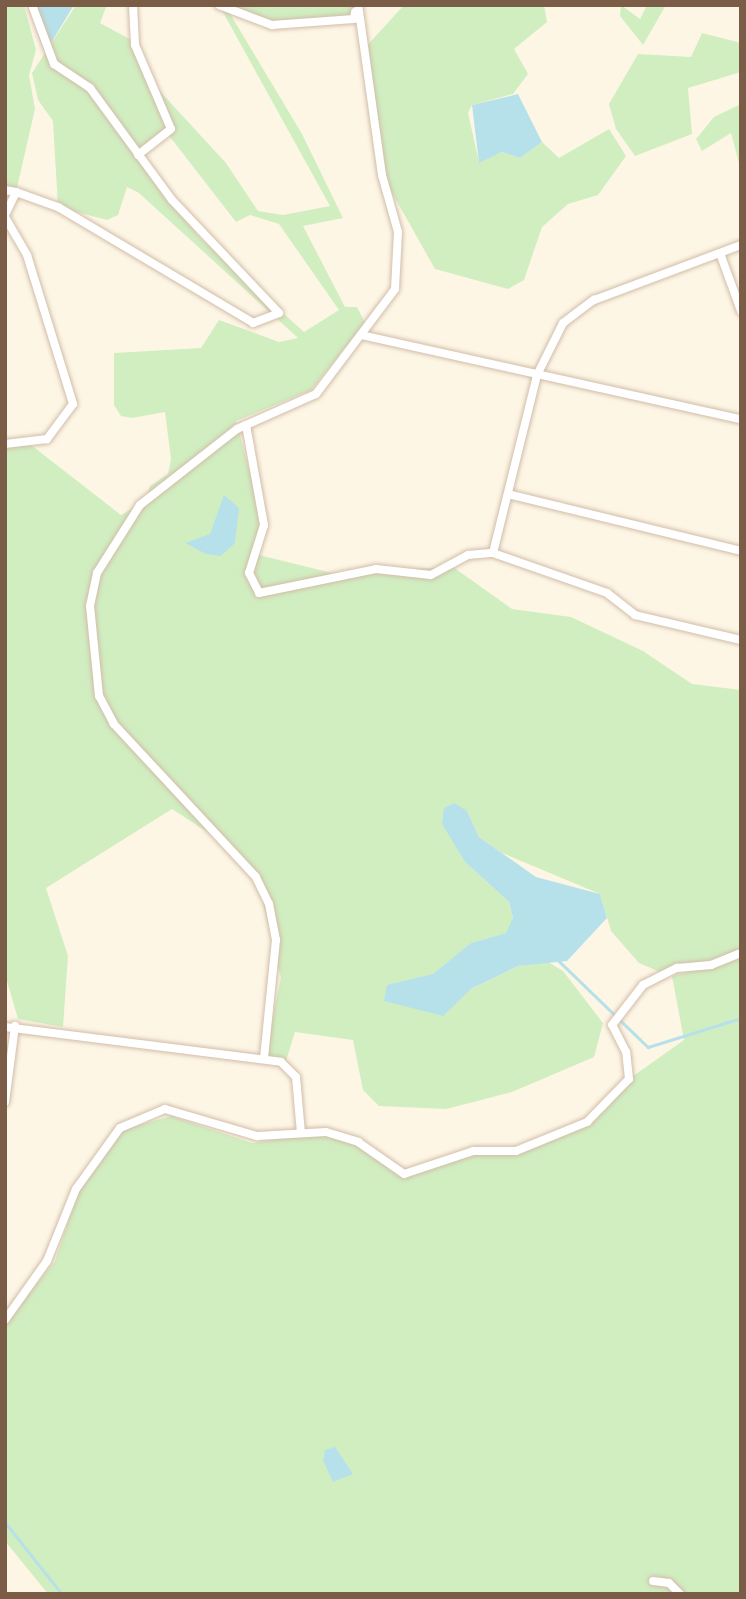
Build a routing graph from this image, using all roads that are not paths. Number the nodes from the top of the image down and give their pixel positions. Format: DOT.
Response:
graph roads {
  1 [pos="32,5"];
  2 [pos="133,5"];
  3 [pos="219,5"];
  4 [pos="357,5"];
  5 [pos="138,155"];
  6 [pos="5,190"];
  7 [pos="16,192"];
  8 [pos="5,216"];
  9 [pos="741,245"];
  10 [pos="721,256"];
  11 [pos="741,312"];
  12 [pos="361,335"];
  13 [pos="537,375"];
  14 [pos="741,419"];
  15 [pos="246,425"];
  16 [pos="5,444"];
  17 [pos="508,494"];
  18 [pos="741,551"];
  19 [pos="493,553"];
  20 [pos="741,640"];
  21 [pos="741,953"];
  22 [pos="15,1026"];
  23 [pos="5,1027"];
  24 [pos="264,1058"];
  25 [pos="5,1102"];
  26 [pos="302,1133"];
  27 [pos="5,1320"];
  28 [pos="653,1581"];
  29 [pos="680,1594"];
  1 -- 5 [label="street"];
  2 -- 5 [label="street"];
  3 -- 4 [label="street"];
  4 -- 12 [label="street"];
  5 -- 7 [label="street"];
  6 -- 7 [label="street"];
  7 -- 8 [label="street"];
  8 -- 16 [label="street"];
  9 -- 10 [label="street"];
  10 -- 11 [label="street"];
  10 -- 13 [label="street"];
  12 -- 13 [label="street"];
  12 -- 15 [label="street"];
  13 -- 14 [label="street"];
  13 -- 17 [label="street"];
  15 -- 19 [label="street"];
  15 -- 24 [label="street"];
  17 -- 18 [label="street"];
  17 -- 19 [label="street"];
  19 -- 20 [label="street"];
  21 -- 26 [label="street"];
  22 -- 23 [label="street"];
  22 -- 24 [label="street"];
  22 -- 25 [label="street"];
  24 -- 26 [label="street"];
  26 -- 27 [label="street"];
  28 -- 29 [label="street"];
}
